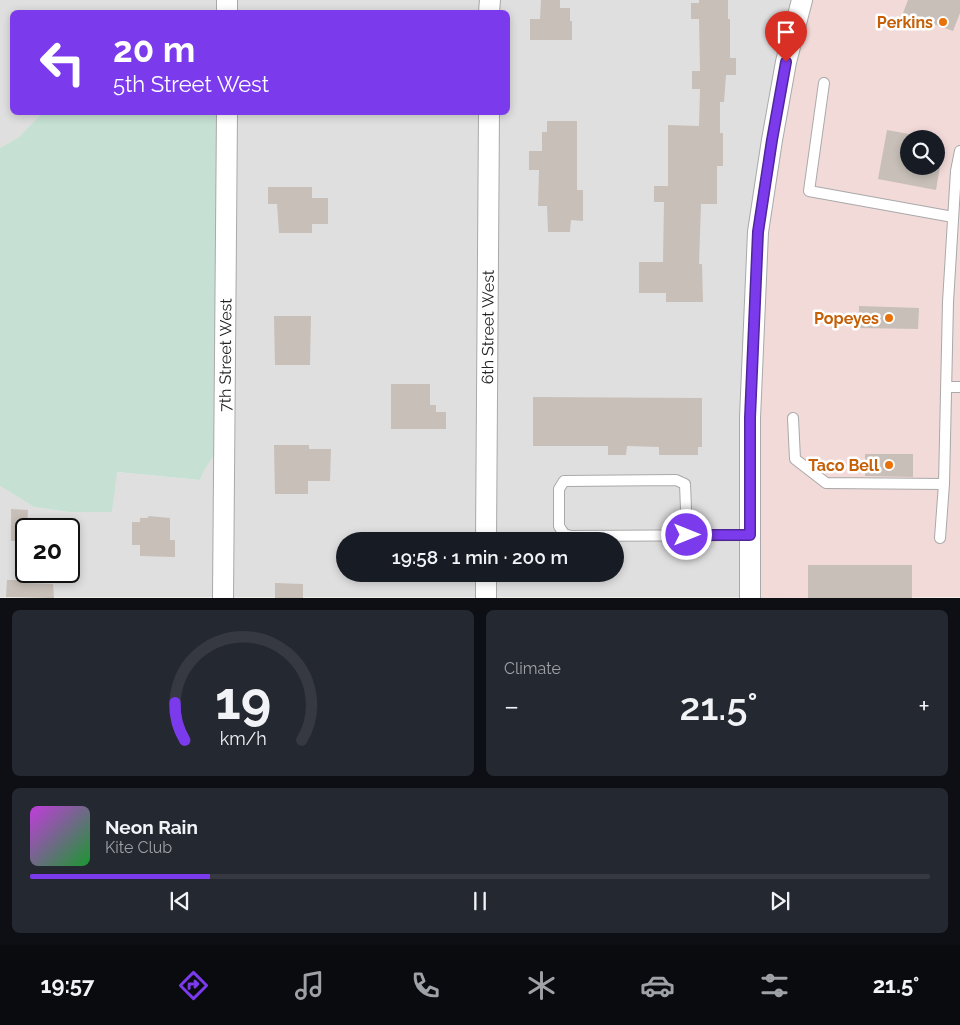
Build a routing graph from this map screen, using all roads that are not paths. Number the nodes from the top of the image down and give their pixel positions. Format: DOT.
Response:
graph roads {
  1 [pos="802,0"];
  2 [pos="824,83"];
  3 [pos="226,115"];
  4 [pos="489,115"];
  5 [pos="960,151"];
  6 [pos="953,217"];
  7 [pos="946,387"];
  8 [pos="960,388"];
  9 [pos="793,418"];
  10 [pos="944,484"];
  11 [pos="486,532"];
  12 [pos="687,535"];
  13 [pos="750,535"];
  14 [pos="940,538"];
  15 [pos="486,582"];
  16 [pos="223,597"];
  17 [pos="486,598"];
  18 [pos="750,598"];
  1 -- 13 [label="street"];
  2 -- 6 [label="lane"];
  3 -- 16 [label="street, 7th Street West"];
  4 -- 11 [label="street, 6th Street West"];
  5 -- 6 [label="lane"];
  6 -- 7 [label="lane"];
  7 -- 8 [label="lane"];
  7 -- 10 [label="lane"];
  9 -- 10 [label="lane"];
  10 -- 14 [label="lane"];
  12 -- 12 [label="lane"];
  12 -- 13 [label="lane"];
  13 -- 18 [label="street"];
  15 -- 17 [label="street"];
}
